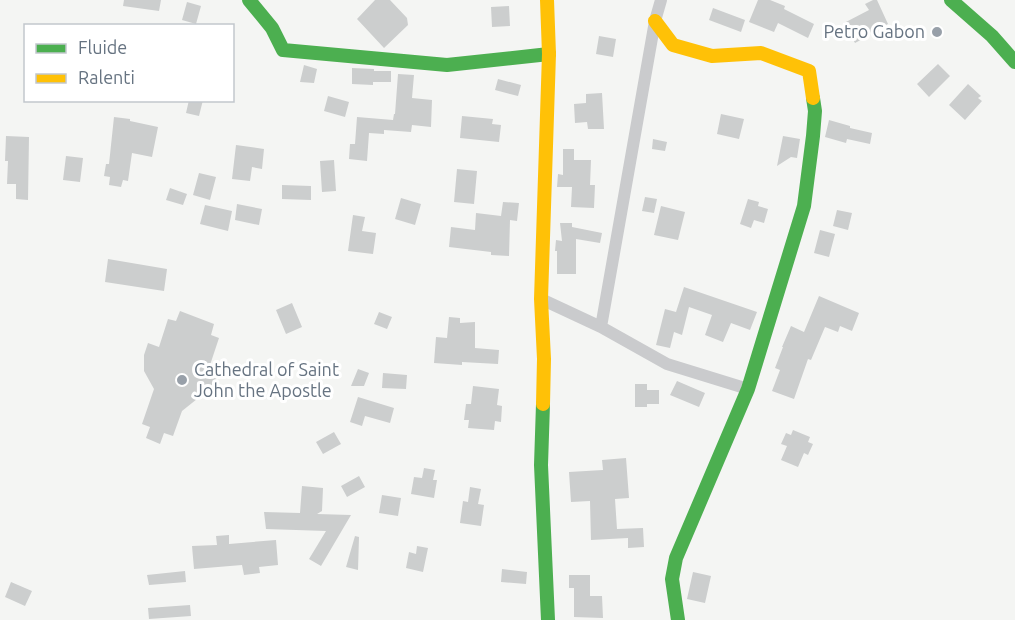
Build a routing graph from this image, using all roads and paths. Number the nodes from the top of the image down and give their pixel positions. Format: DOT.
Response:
graph roads {
  1 [pos="249,0"];
  2 [pos="547,0"];
  3 [pos="661,0"];
  4 [pos="951,0"];
  5 [pos="655,21"];
  6 [pos="549,54"];
  7 [pos="1015,62"];
  8 [pos="541,299"];
  9 [pos="601,327"];
  10 [pos="748,389"];
  11 [pos="548,620"];
  12 [pos="678,620"];
  1 -- 6 [label="main road"];
  2 -- 6 [label="main road"];
  3 -- 5 [label="street"];
  4 -- 7 [label="main road"];
  5 -- 9 [label="street"];
  5 -- 10 [label="main road"];
  6 -- 8 [label="main road"];
  8 -- 9 [label="street"];
  8 -- 11 [label="main road"];
  9 -- 10 [label="street"];
  10 -- 12 [label="main road"];
}
